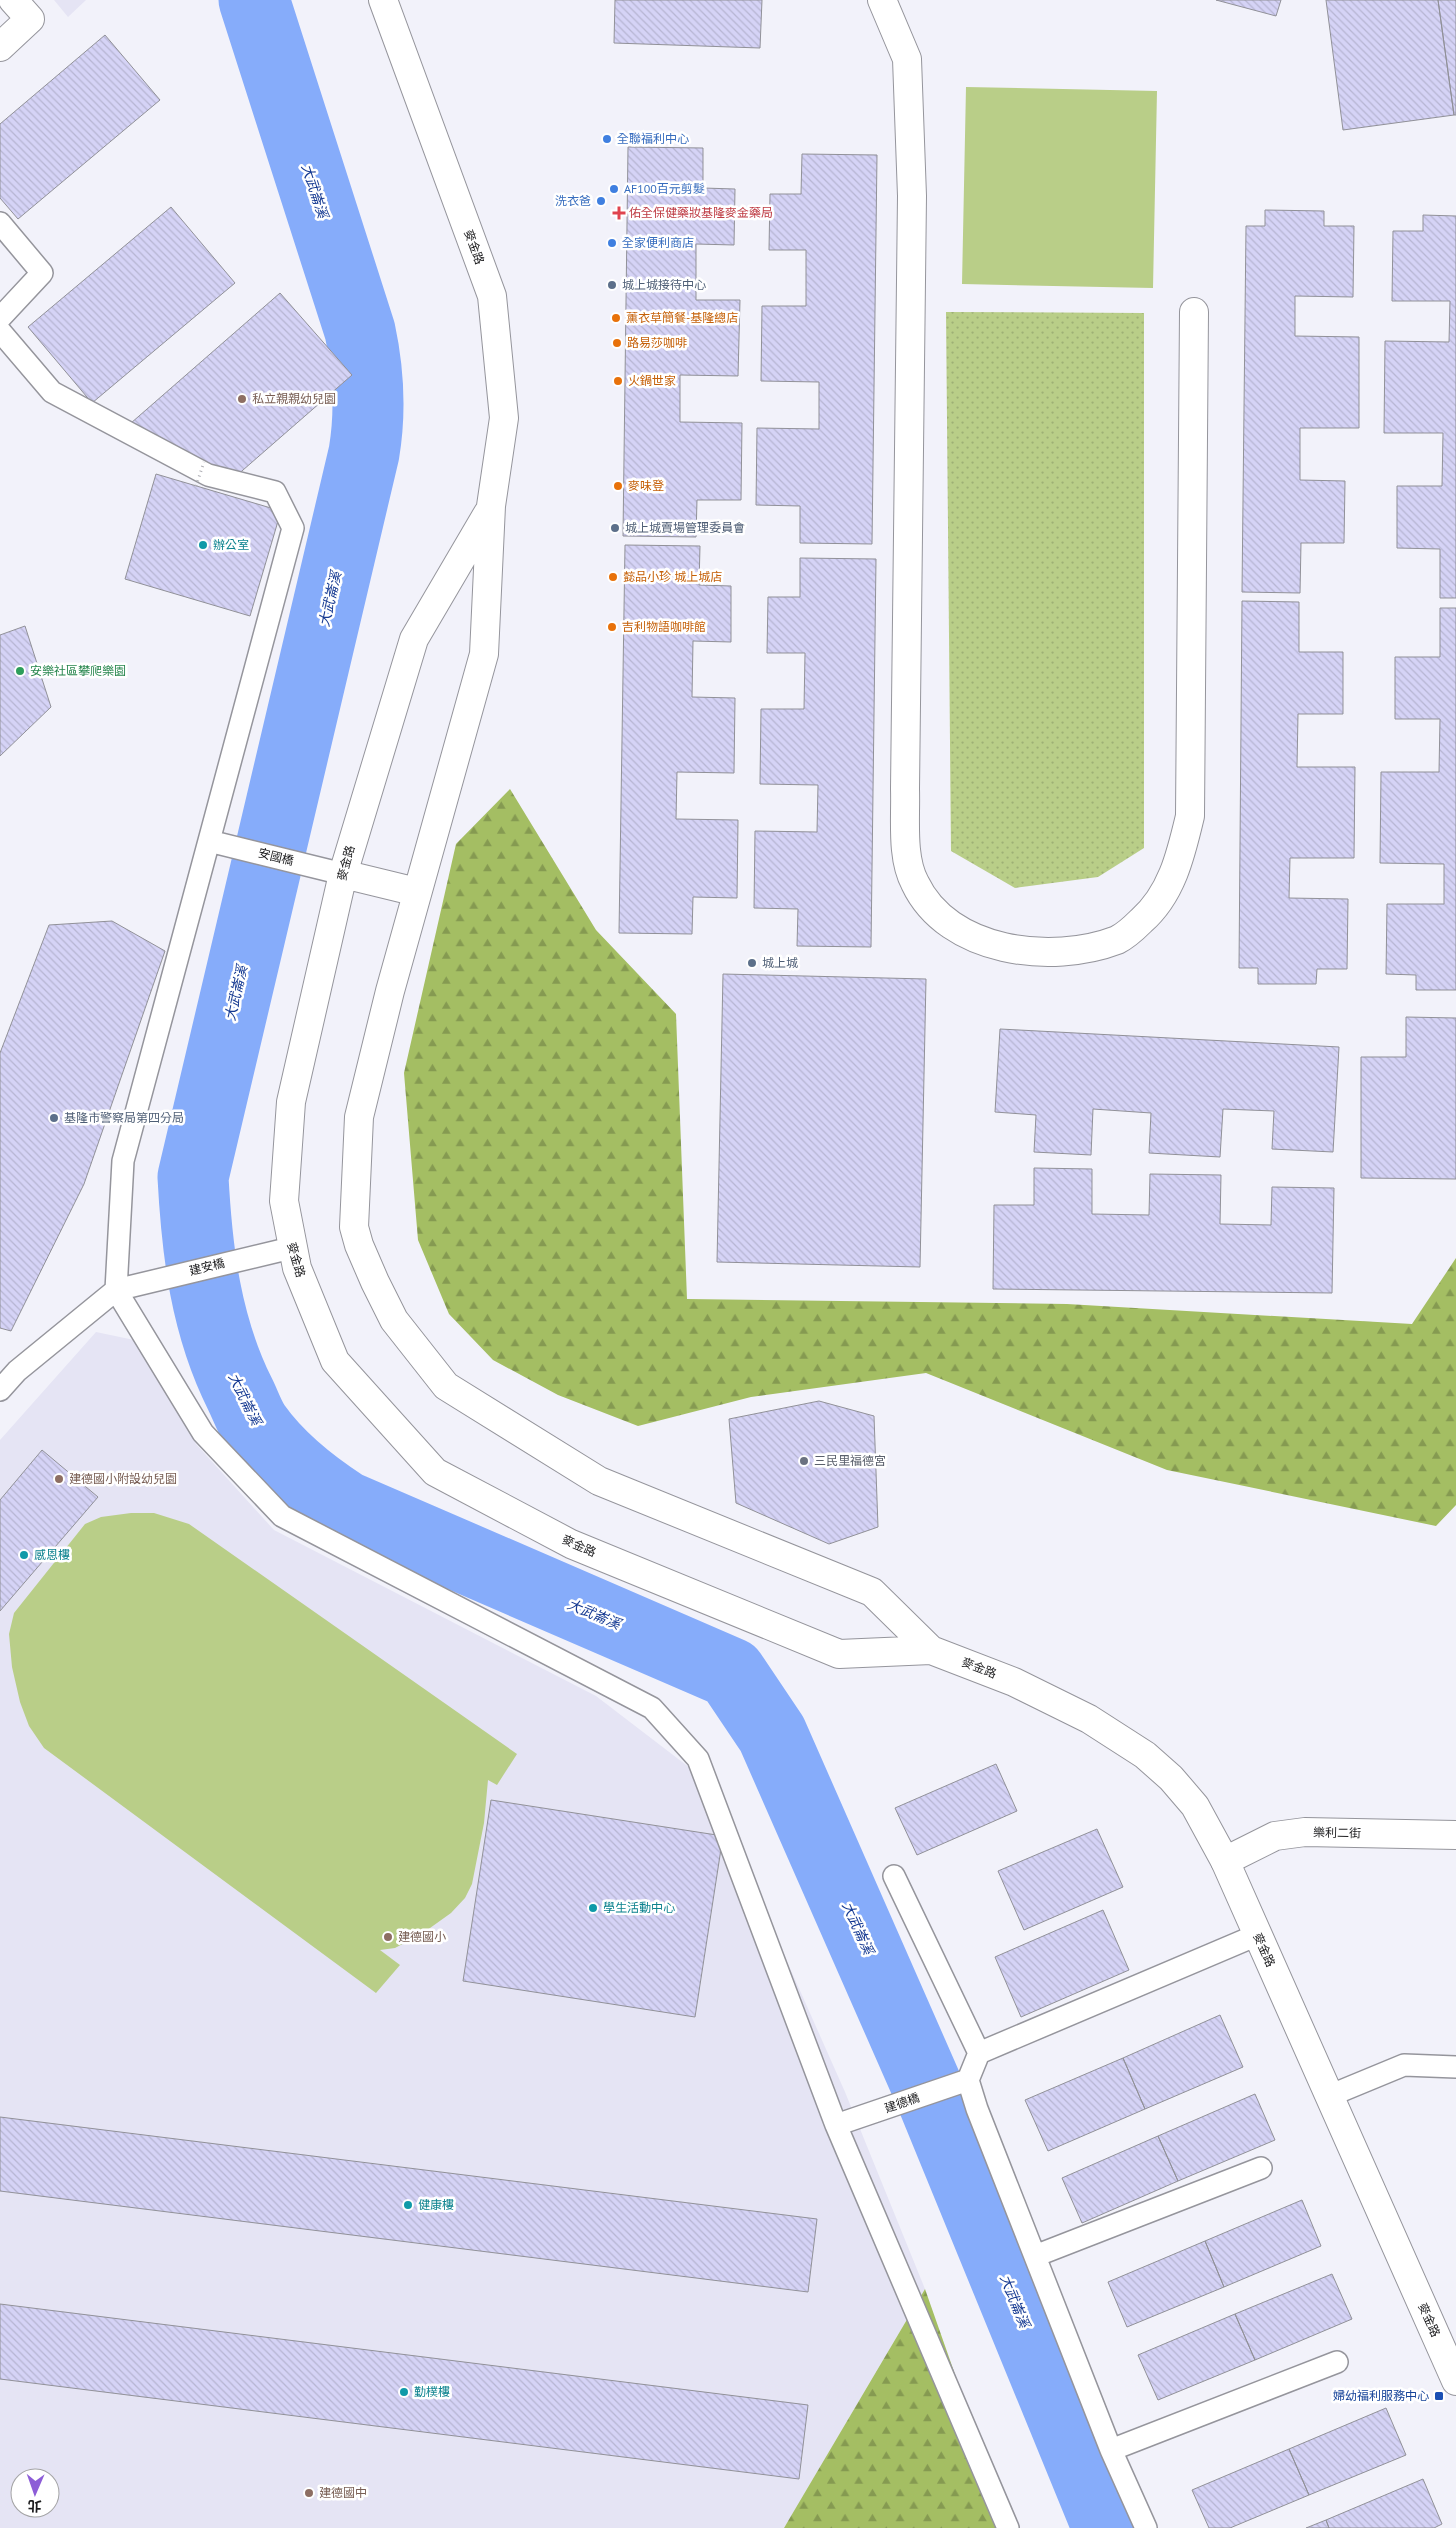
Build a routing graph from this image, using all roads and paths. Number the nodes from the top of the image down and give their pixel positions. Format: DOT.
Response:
graph roads {
  1 [pos="13,0"];
  2 [pos="383,0"];
  3 [pos="882,0"];
  4 [pos="0,47"];
  5 [pos="0,223"];
  6 [pos="1194,312"];
  7 [pos="0,318"];
  8 [pos="0,331"];
  9 [pos="204,462"];
  10 [pos="196,486"];
  11 [pos="491,506"];
  12 [pos="209,841"];
  13 [pos="343,874"];
  14 [pos="417,892"];
  15 [pos="291,1248"];
  16 [pos="116,1290"];
  17 [pos="0,1390"];
  18 [pos="931,1650"];
  19 [pos="1456,1835"];
  20 [pos="1224,1861"];
  21 [pos="894,1876"];
  22 [pos="1257,1935"];
  23 [pos="979,2053"];
  24 [pos="1456,2067"];
  25 [pos="968,2080"];
  26 [pos="1329,2096"];
  27 [pos="836,2125"];
  28 [pos="1261,2168"];
  29 [pos="1035,2256"];
  30 [pos="1337,2362"];
  31 [pos="1456,2381"];
  32 [pos="1112,2450"];
  33 [pos="1008,2528"];
  34 [pos="1146,2528"];
  1 -- 4 [label="street"];
  2 -- 11 [label="street, 麥金路"];
  3 -- 6 [label="street"];
  5 -- 7 [label="lane"];
  8 -- 12 [label="lane"];
  9 -- 10 [label="path, bridge"];
  11 -- 13 [label="street, 麥金路"];
  11 -- 14 [label="street, 麥金路"];
  12 -- 13 [label="lane, 安國橋"];
  12 -- 16 [label="lane"];
  13 -- 14 [label="street"];
  13 -- 15 [label="street, 麥金路"];
  14 -- 18 [label="street, 麥金路"];
  15 -- 16 [label="lane, 建安橋"];
  15 -- 18 [label="street, 麥金路"];
  16 -- 17 [label="lane"];
  16 -- 27 [label="lane"];
  18 -- 20 [label="street, 麥金路"];
  19 -- 20 [label="street, 樂利二街"];
  20 -- 22 [label="street, 麥金路"];
  21 -- 23 [label="lane"];
  22 -- 23 [label="lane"];
  22 -- 26 [label="street, 麥金路"];
  23 -- 25 [label="lane"];
  24 -- 26 [label="lane"];
  25 -- 27 [label="lane, 建德橋"];
  25 -- 29 [label="lane"];
  26 -- 31 [label="street, 麥金路"];
  27 -- 33 [label="lane"];
  28 -- 29 [label="lane"];
  29 -- 32 [label="lane"];
  30 -- 32 [label="lane"];
  32 -- 34 [label="lane"];
}
